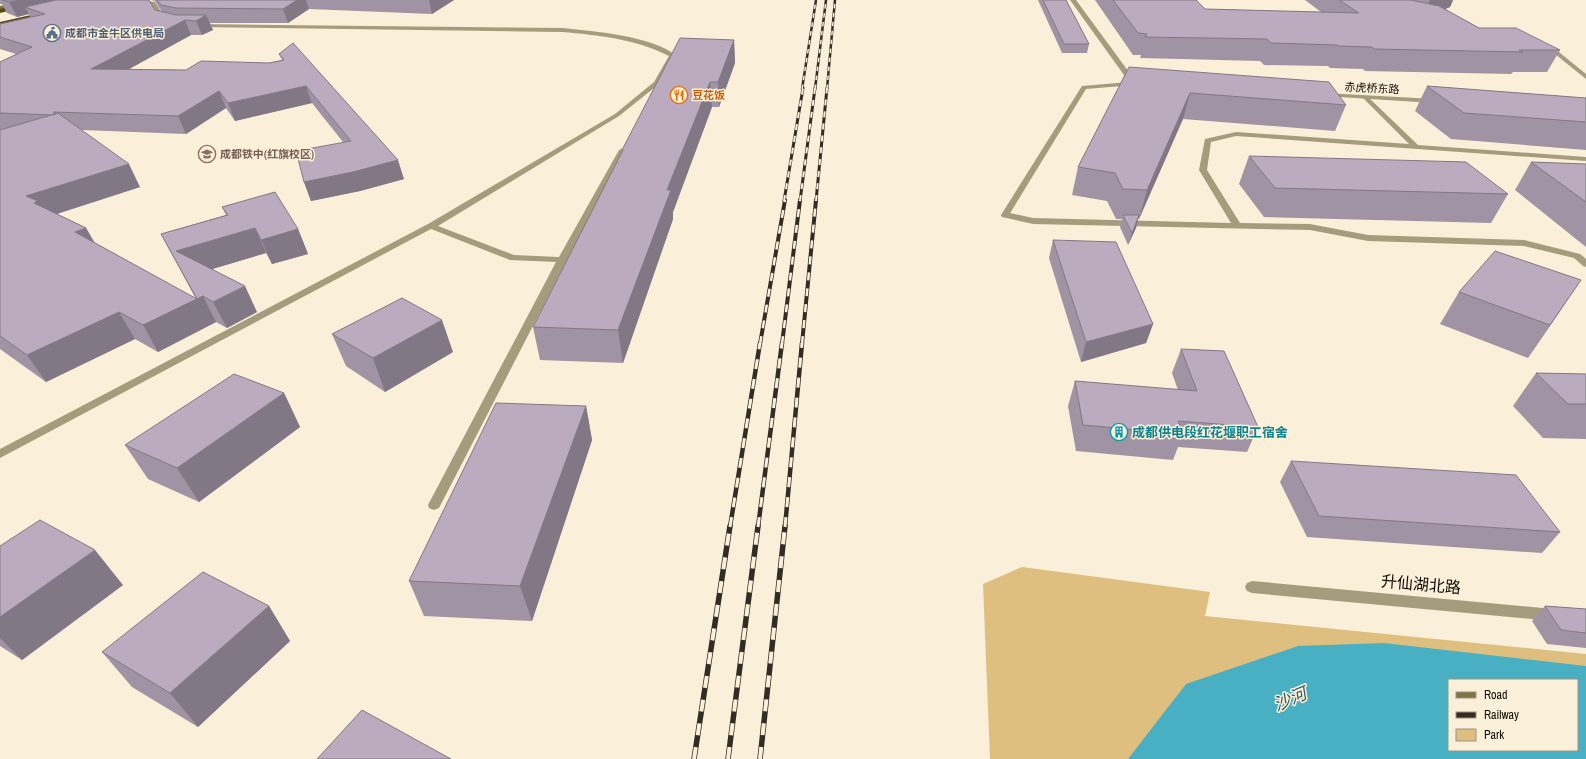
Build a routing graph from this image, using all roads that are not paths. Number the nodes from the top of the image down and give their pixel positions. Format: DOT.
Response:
graph roads {
  1 [pos="38,0"];
  2 [pos="144,0"];
  3 [pos="1073,0"];
  4 [pos="44,2"];
  5 [pos="0,8"];
  6 [pos="0,11"];
  7 [pos="52,11"];
  8 [pos="0,20"];
  9 [pos="170,23"];
  10 [pos="0,25"];
  11 [pos="189,26"];
  12 [pos="1536,46"];
  13 [pos="1586,77"];
  14 [pos="1319,95"];
  15 [pos="1365,98"];
  16 [pos="1444,102"];
  17 [pos="1416,147"];
  18 [pos="623,150"];
  19 [pos="1586,159"];
  20 [pos="1237,225"];
  21 [pos="431,226"];
  22 [pos="562,260"];
  23 [pos="1586,264"];
  24 [pos="0,454"];
  25 [pos="434,504"];
  26 [pos="1252,587"];
  27 [pos="1570,616"];
  1 -- 5 [label="main road"];
  2 -- 9 [label="street"];
  3 -- 20 [label="street"];
  4 -- 6 [label="highway"];
  7 -- 8 [label="highway"];
  7 -- 10 [label="main road"];
  11 -- 21 [label="street"];
  12 -- 13 [label="street"];
  14 -- 15 [label="street, 赤虎桥东路"];
  15 -- 16 [label="street, 赤虎桥东路"];
  15 -- 17 [label="street"];
  17 -- 19 [label="street"];
  17 -- 20 [label="street"];
  18 -- 22 [label="street"];
  20 -- 23 [label="street"];
  21 -- 22 [label="street"];
  21 -- 24 [label="street"];
  22 -- 25 [label="street"];
  26 -- 27 [label="street, 升仙湖北路"];
}
